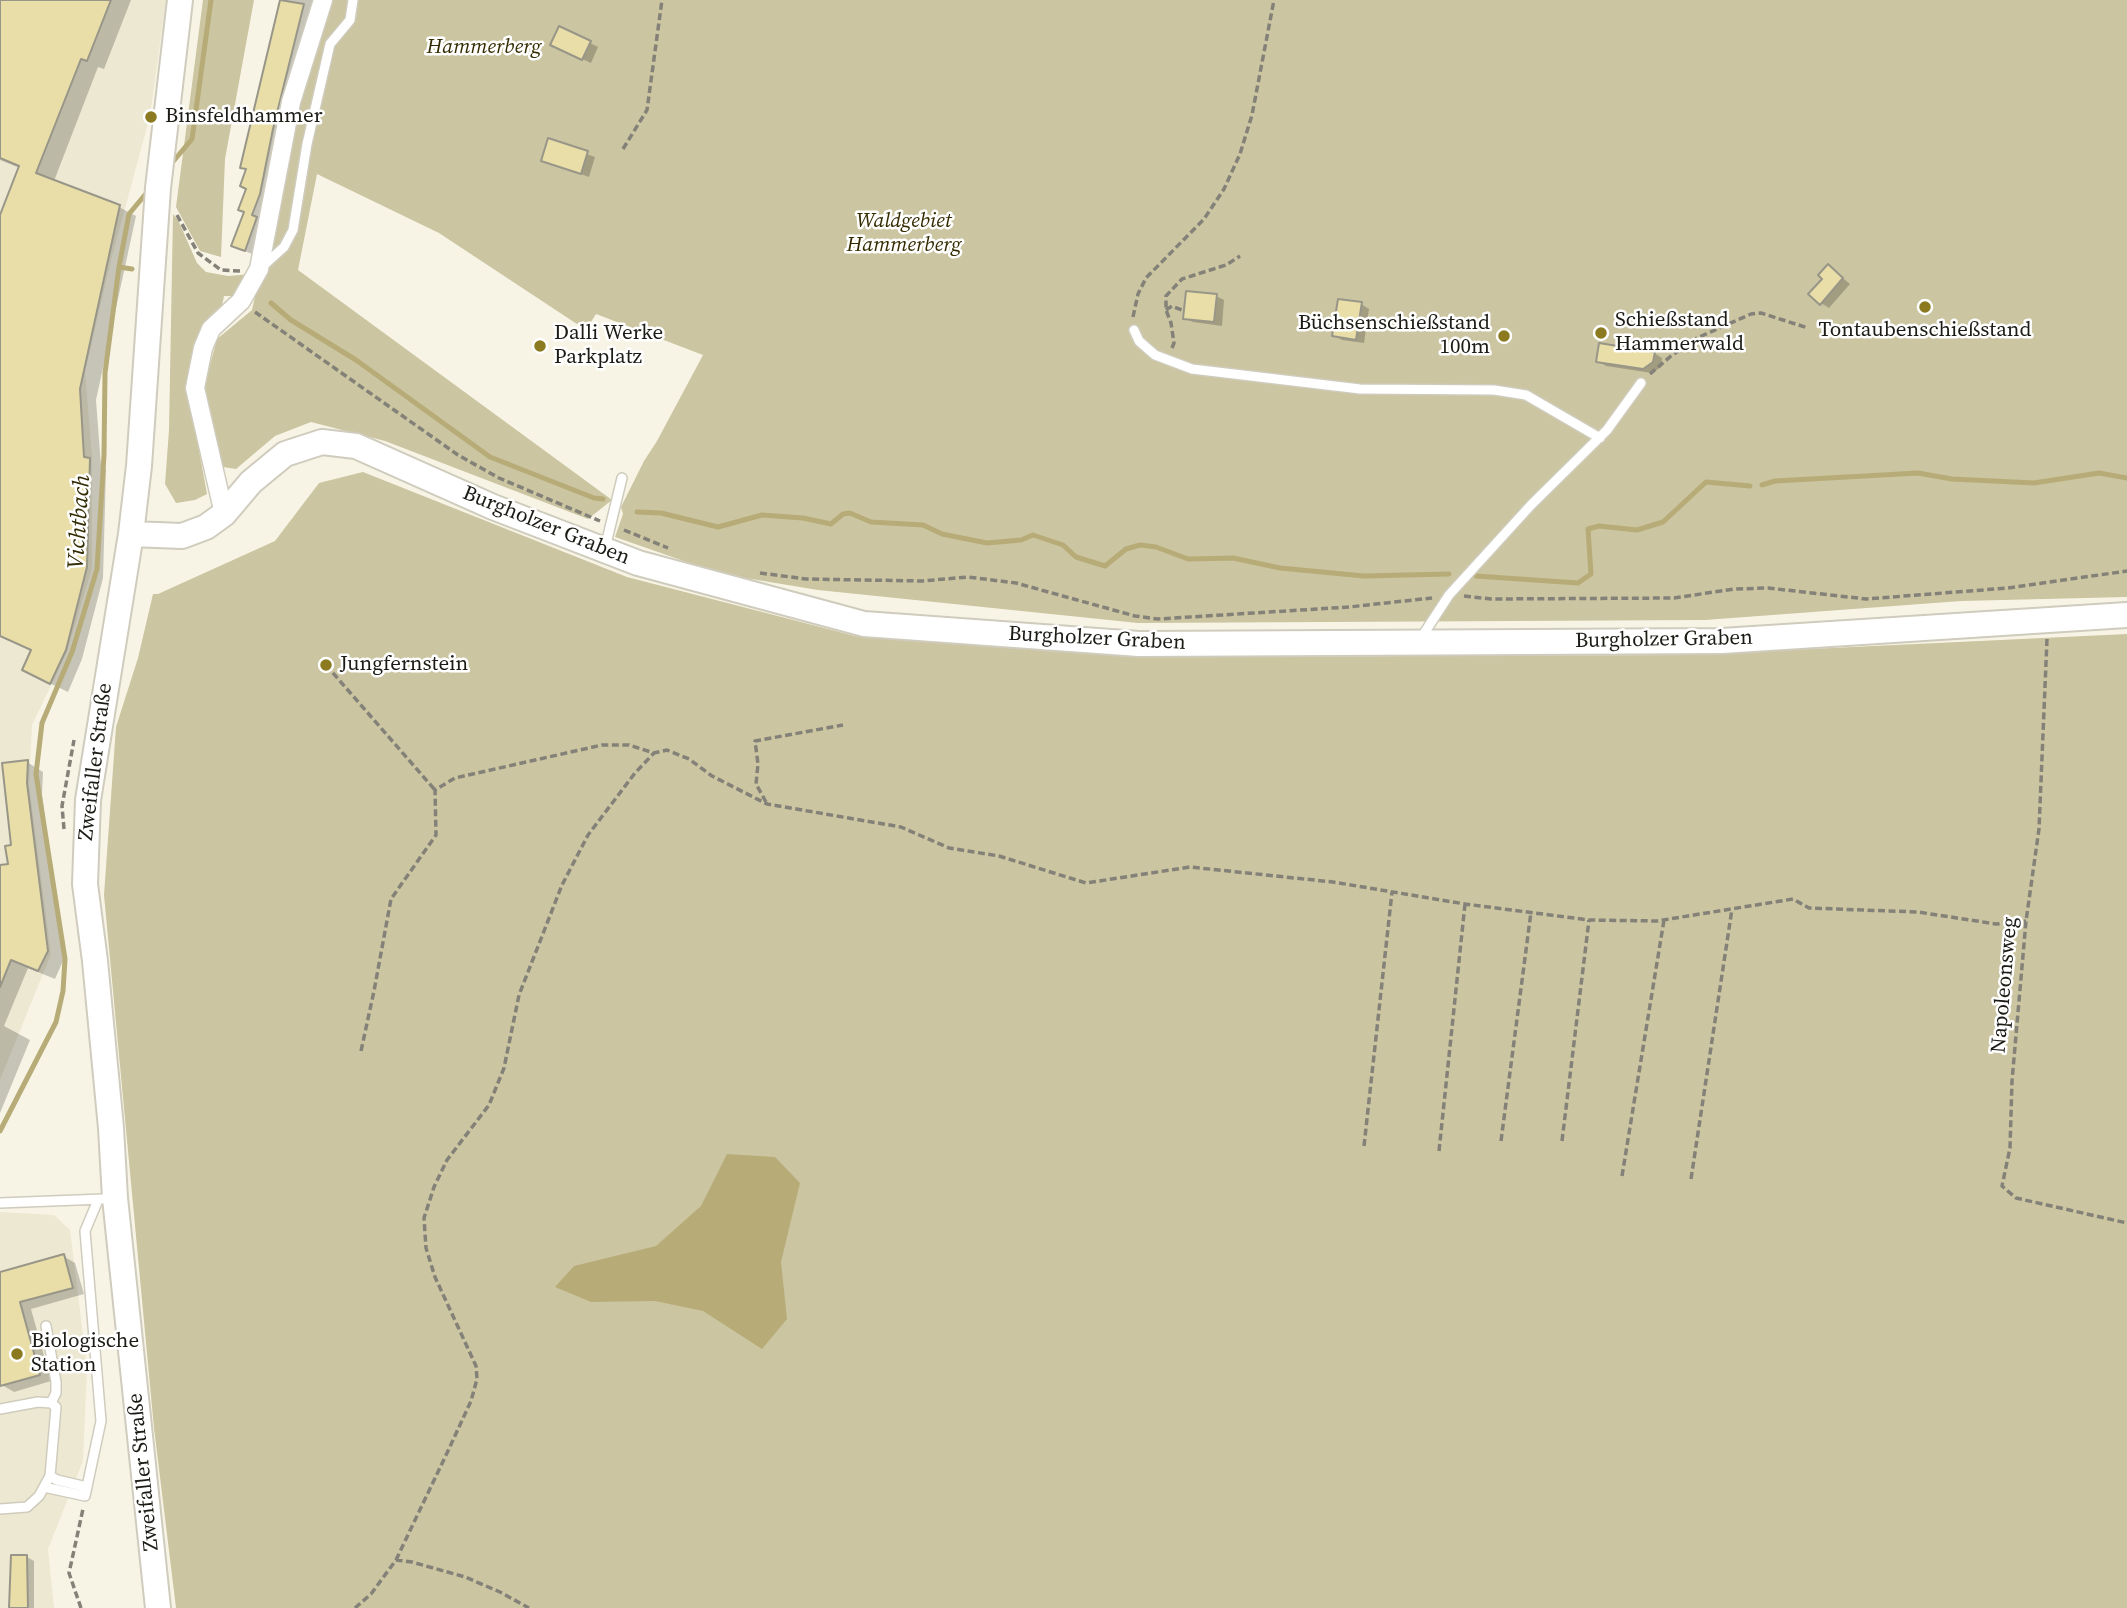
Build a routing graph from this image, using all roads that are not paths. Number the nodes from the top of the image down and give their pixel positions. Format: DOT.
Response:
graph roads {
  1 [pos="180,0"];
  2 [pos="323,0"];
  3 [pos="353,0"];
  4 [pos="259,269"];
  5 [pos="1134,330"];
  6 [pos="1641,383"];
  7 [pos="1600,438"];
  8 [pos="622,478"];
  9 [pos="224,514"];
  10 [pos="131,534"];
  11 [pos="605,550"];
  12 [pos="2127,615"];
  13 [pos="1418,643"];
  14 [pos="106,1199"];
  15 [pos="0,1203"];
  16 [pos="46,1326"];
  17 [pos="51,1403"];
  18 [pos="0,1409"];
  19 [pos="50,1476"];
  20 [pos="44,1486"];
  21 [pos="86,1492"];
  22 [pos="0,1509"];
  23 [pos="158,1608"];
  1 -- 10 [label="main road, Zweifaller Straße"];
  2 -- 4 [label="street"];
  3 -- 4 [label="lane"];
  4 -- 9 [label="street"];
  5 -- 7 [label="lane"];
  6 -- 7 [label="lane"];
  7 -- 13 [label="lane"];
  8 -- 11 [label="lane"];
  9 -- 10 [label="main road, Burgholzer Graben"];
  9 -- 11 [label="main road, Burgholzer Graben"];
  10 -- 14 [label="main road, Zweifaller Straße"];
  11 -- 13 [label="main road, Burgholzer Graben"];
  12 -- 13 [label="main road, Burgholzer Graben"];
  14 -- 15 [label="lane"];
  14 -- 21 [label="lane"];
  14 -- 23 [label="main road, Zweifaller Straße"];
  16 -- 17 [label="lane"];
  17 -- 18 [label="lane"];
  17 -- 19 [label="lane"];
  19 -- 20 [label="lane"];
  19 -- 21 [label="lane"];
  20 -- 21 [label="lane"];
  20 -- 22 [label="lane"];
}
